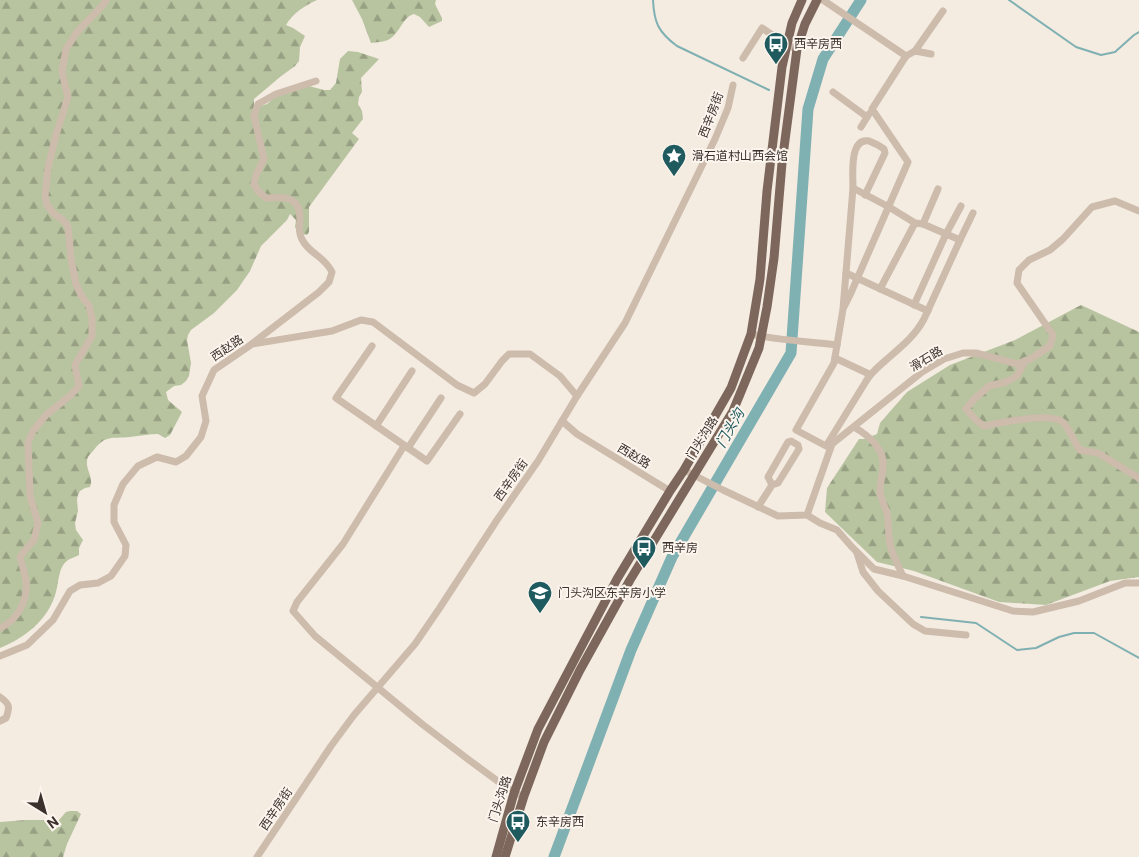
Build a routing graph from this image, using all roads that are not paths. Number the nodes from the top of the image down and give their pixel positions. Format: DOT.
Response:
graph roads {
  1 [pos="106,0"];
  2 [pos="802,0"];
  3 [pos="817,0"];
  4 [pos="823,0"];
  5 [pos="942,11"];
  6 [pos="787,45"];
  7 [pos="796,49"];
  8 [pos="916,51"];
  9 [pos="931,54"];
  10 [pos="906,56"];
  11 [pos="743,58"];
  12 [pos="316,81"];
  13 [pos="733,86"];
  14 [pos="833,92"];
  15 [pos="872,109"];
  16 [pos="867,117"];
  17 [pos="861,127"];
  18 [pos="852,188"];
  19 [pos="938,189"];
  20 [pos="865,195"];
  21 [pos="961,206"];
  22 [pos="889,207"];
  23 [pos="1139,211"];
  24 [pos="973,214"];
  25 [pos="915,223"];
  26 [pos="923,224"];
  27 [pos="946,234"];
  28 [pos="960,240"];
  29 [pos="846,273"];
  30 [pos="857,279"];
  31 [pos="880,289"];
  32 [pos="914,305"];
  33 [pos="843,309"];
  34 [pos="928,311"];
  35 [pos="752,334"];
  36 [pos="761,337"];
  37 [pos="252,344"];
  38 [pos="837,345"];
  39 [pos="372,346"];
  40 [pos="835,358"];
  41 [pos="1025,361"];
  42 [pos="412,371"];
  43 [pos="869,374"];
  44 [pos="577,396"];
  45 [pos="441,398"];
  46 [pos="460,414"];
  47 [pos="562,421"];
  48 [pos="376,426"];
  49 [pos="854,427"];
  50 [pos="406,447"];
  51 [pos="684,470"];
  52 [pos="694,475"];
  53 [pos="1139,478"];
  54 [pos="772,485"];
  55 [pos="670,491"];
  56 [pos="758,507"];
  57 [pos="807,515"];
  58 [pos="857,553"];
  59 [pos="903,576"];
  60 [pos="1139,583"];
  61 [pos="0,628"];
  62 [pos="966,635"];
  63 [pos="0,656"];
  64 [pos="379,688"];
  65 [pos="0,697"];
  66 [pos="0,721"];
  67 [pos="514,793"];
  68 [pos="524,796"];
  69 [pos="260,855"];
  70 [pos="496,857"];
  71 [pos="505,857"];
  1 -- 61 [label="street"];
  2 -- 6 [label="main road, 门头沟路"];
  3 -- 7 [label="main road, 门头沟路"];
  4 -- 10 [label="street"];
  5 -- 8 [label="street"];
  6 -- 7 [label="street"];
  6 -- 11 [label="street"];
  6 -- 35 [label="main road, 门头沟路"];
  7 -- 36 [label="main road, 门头沟路"];
  8 -- 9 [label="street"];
  8 -- 10 [label="street"];
  10 -- 15 [label="street"];
  12 -- 37 [label="street"];
  13 -- 44 [label="street, 西辛房街"];
  14 -- 16 [label="street"];
  15 -- 16 [label="street"];
  15 -- 22 [label="street"];
  16 -- 17 [label="street"];
  18 -- 20 [label="street"];
  18 -- 20 [label="street"];
  18 -- 29 [label="street"];
  19 -- 26 [label="street"];
  20 -- 22 [label="street"];
  21 -- 27 [label="street"];
  22 -- 25 [label="street"];
  22 -- 30 [label="street"];
  23 -- 41 [label="street"];
  24 -- 28 [label="street"];
  25 -- 26 [label="street"];
  25 -- 31 [label="street"];
  26 -- 27 [label="street"];
  27 -- 28 [label="street"];
  27 -- 32 [label="street"];
  28 -- 34 [label="street"];
  29 -- 30 [label="street"];
  29 -- 33 [label="street"];
  30 -- 31 [label="street"];
  30 -- 33 [label="street"];
  31 -- 32 [label="street"];
  32 -- 34 [label="street"];
  33 -- 38 [label="street"];
  34 -- 43 [label="street"];
  35 -- 36 [label="street"];
  35 -- 51 [label="main road, 门头沟路"];
  36 -- 38 [label="street"];
  36 -- 52 [label="main road, 门头沟路"];
  37 -- 44 [label="street, 西赵路"];
  37 -- 63 [label="street, 西赵路"];
  38 -- 40 [label="street"];
  39 -- 48 [label="street"];
  40 -- 43 [label="street"];
  40 -- 43 [label="street"];
  41 -- 49 [label="street, 滑石路"];
  41 -- 53 [label="street"];
  42 -- 48 [label="street"];
  44 -- 47 [label="street, 西辛房街"];
  45 -- 50 [label="street"];
  46 -- 50 [label="street"];
  47 -- 55 [label="street, 西赵路"];
  47 -- 64 [label="street, 西辛房街"];
  48 -- 50 [label="street"];
  49 -- 57 [label="street, 滑石路"];
  49 -- 59 [label="street"];
  50 -- 64 [label="street"];
  51 -- 52 [label="street"];
  51 -- 55 [label="main road, 门头沟路"];
  52 -- 56 [label="street"];
  52 -- 68 [label="main road, 门头沟路"];
  54 -- 54 [label="street"];
  54 -- 56 [label="street"];
  55 -- 67 [label="main road, 门头沟路"];
  56 -- 57 [label="street"];
  57 -- 58 [label="street"];
  58 -- 59 [label="street"];
  58 -- 62 [label="street"];
  59 -- 60 [label="street"];
  64 -- 67 [label="street"];
  64 -- 69 [label="street, 西辛房街"];
  65 -- 66 [label="street"];
  67 -- 68 [label="street"];
  67 -- 70 [label="main road, 门头沟路"];
  68 -- 71 [label="main road, 门头沟路"];
}
